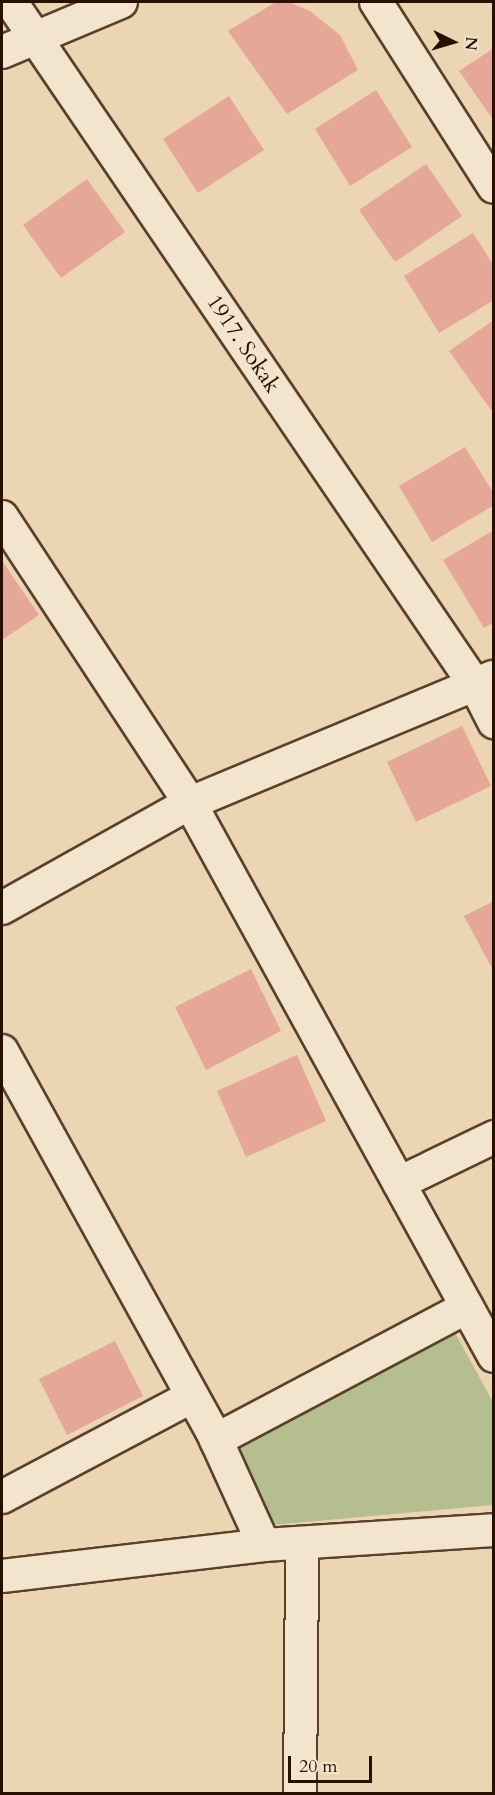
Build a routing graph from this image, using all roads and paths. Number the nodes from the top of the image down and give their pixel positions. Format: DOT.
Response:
graph roads {
  1 [pos="11,2"];
  2 [pos="121,2"];
  3 [pos="376,2"];
  4 [pos="35,38"];
  5 [pos="2,52"];
  6 [pos="492,183"];
  7 [pos="2,517"];
  8 [pos="484,681"];
  9 [pos="494,722"];
  10 [pos="190,802"];
  11 [pos="2,908"];
  12 [pos="2,1051"];
  13 [pos="494,1137"];
  14 [pos="399,1183"];
  15 [pos="467,1307"];
  16 [pos="494,1356"];
  17 [pos="191,1397"];
  18 [pos="216,1440"];
  19 [pos="2,1497"];
  20 [pos="494,1530"];
  21 [pos="302,1544"];
  22 [pos="264,1545"];
  23 [pos="2,1576"];
  24 [pos="300,1794"];
  1 -- 4 [label="street, 1917. Sokak"];
  2 -- 4 [label="street"];
  3 -- 6 [label="street"];
  4 -- 5 [label="street"];
  4 -- 8 [label="street, 1917. Sokak"];
  7 -- 10 [label="street"];
  8 -- 9 [label="street, 1917. Sokak"];
  8 -- 10 [label="street"];
  10 -- 11 [label="street"];
  10 -- 14 [label="street"];
  12 -- 17 [label="street"];
  13 -- 14 [label="street"];
  14 -- 15 [label="street"];
  15 -- 16 [label="street"];
  15 -- 18 [label="street"];
  17 -- 18 [label="street"];
  17 -- 19 [label="street"];
  18 -- 22 [label="street"];
  20 -- 21 [label="street"];
  21 -- 22 [label="street"];
  21 -- 24 [label="street"];
  22 -- 23 [label="street"];
}
